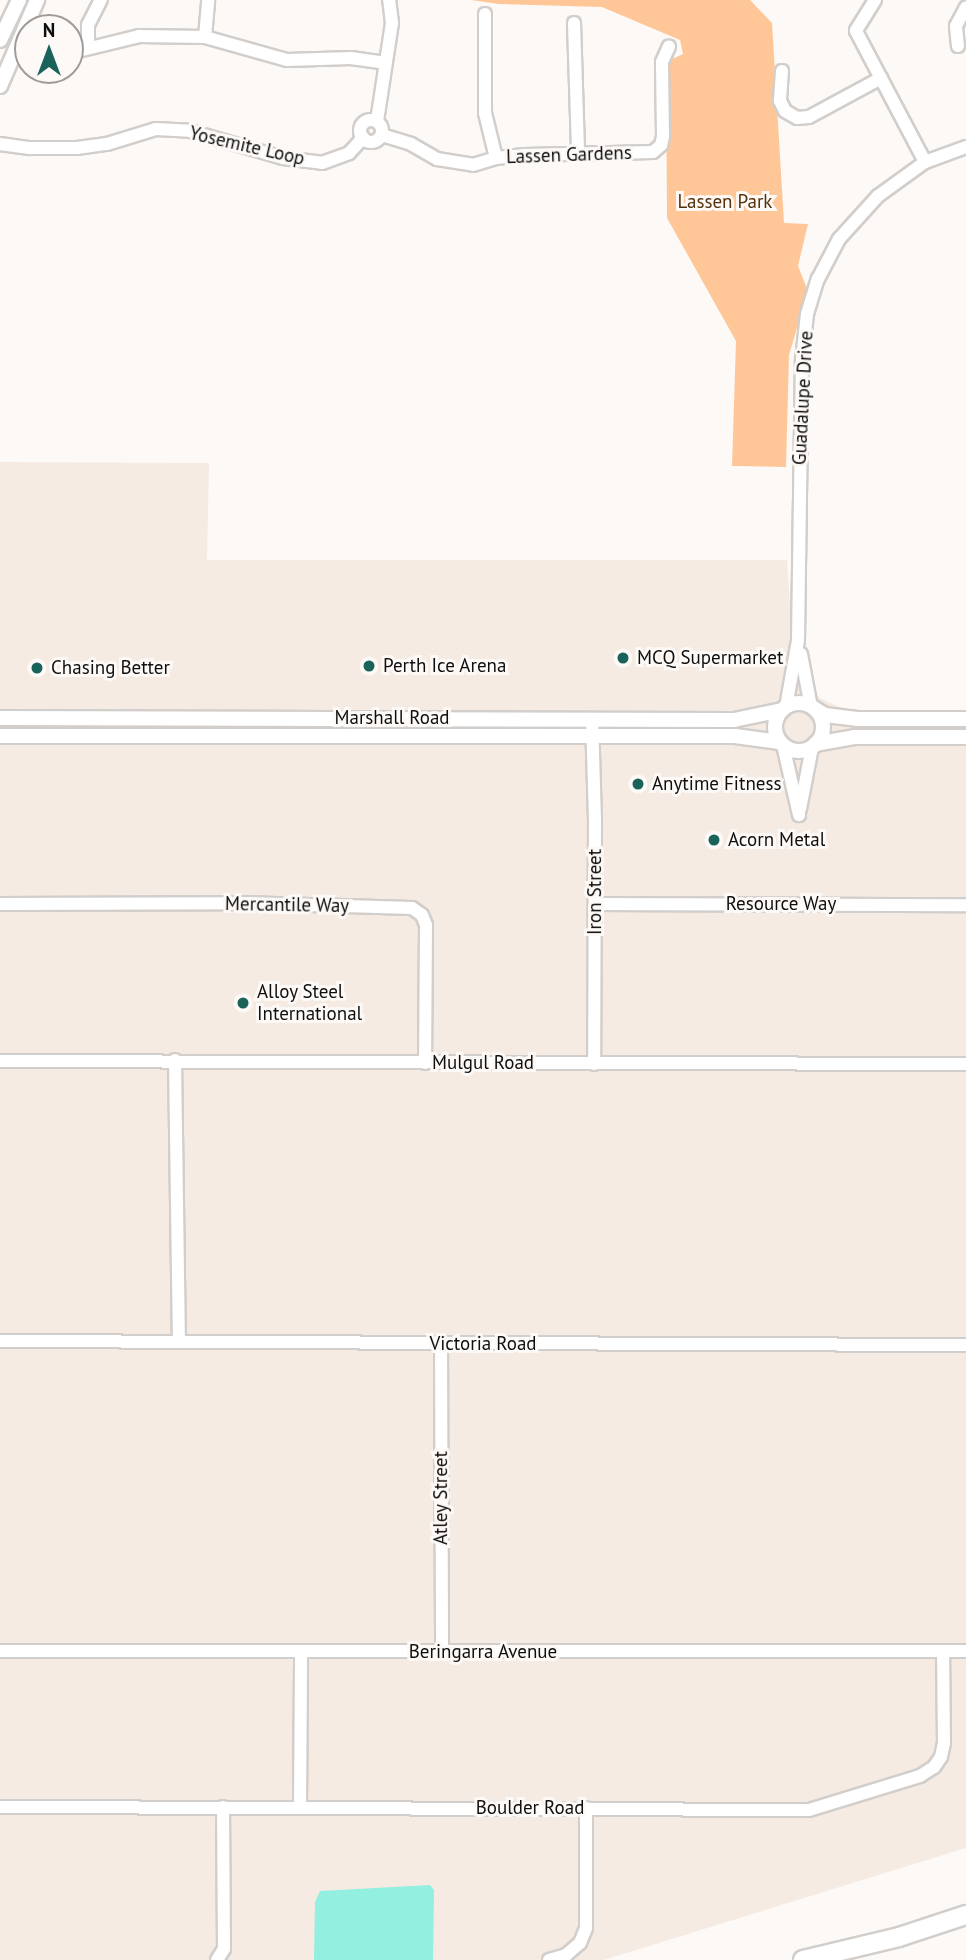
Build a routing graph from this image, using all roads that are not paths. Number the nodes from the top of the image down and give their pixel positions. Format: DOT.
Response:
graph roads {
  1 [pos="19,0"];
  2 [pos="37,0"];
  3 [pos="102,0"];
  4 [pos="208,0"];
  5 [pos="389,0"];
  6 [pos="876,0"];
  7 [pos="966,7"];
  8 [pos="485,14"];
  9 [pos="573,23"];
  10 [pos="205,37"];
  11 [pos="0,40"];
  12 [pos="669,46"];
  13 [pos="958,46"];
  14 [pos="88,47"];
  15 [pos="84,48"];
  16 [pos="386,63"];
  17 [pos="782,71"];
  18 [pos="881,78"];
  19 [pos="0,86"];
  20 [pos="377,121"];
  21 [pos="382,135"];
  22 [pos="363,138"];
  23 [pos="0,144"];
  24 [pos="966,147"];
  25 [pos="578,152"];
  26 [pos="496,158"];
  27 [pos="925,162"];
  28 [pos="798,640"];
  29 [pos="813,708"];
  30 [pos="784,709"];
  31 [pos="0,719"];
  32 [pos="592,719"];
  33 [pos="966,719"];
  34 [pos="0,736"];
  35 [pos="592,737"];
  36 [pos="966,737"];
  37 [pos="782,744"];
  38 [pos="814,746"];
  39 [pos="0,904"];
  40 [pos="596,904"];
  41 [pos="966,905"];
  42 [pos="175,1060"];
  43 [pos="0,1061"];
  44 [pos="425,1063"];
  45 [pos="594,1064"];
  46 [pos="966,1064"];
  47 [pos="179,1340"];
  48 [pos="0,1341"];
  49 [pos="441,1344"];
  50 [pos="966,1345"];
  51 [pos="0,1651"];
  52 [pos="943,1651"];
  53 [pos="966,1651"];
  54 [pos="442,1652"];
  55 [pos="301,1653"];
  56 [pos="0,1807"];
  57 [pos="223,1807"];
  58 [pos="300,1808"];
  59 [pos="586,1808"];
  60 [pos="966,1915"];
  61 [pos="966,1929"];
  62 [pos="217,1960"];
  63 [pos="549,1960"];
  64 [pos="803,1960"];
  65 [pos="827,1960"];
  1 -- 11 [label="main road"];
  2 -- 19 [label="main road"];
  3 -- 14 [label="street"];
  4 -- 10 [label="street"];
  5 -- 16 [label="street"];
  6 -- 18 [label="street"];
  7 -- 13 [label="street"];
  8 -- 26 [label="street"];
  9 -- 25 [label="street"];
  10 -- 14 [label="street"];
  10 -- 16 [label="street"];
  12 -- 25 [label="street, Lassen Gardens"];
  14 -- 15 [label="street"];
  16 -- 20 [label="street"];
  17 -- 18 [label="street"];
  18 -- 27 [label="street"];
  20 -- 21 [label="street"];
  20 -- 22 [label="street"];
  21 -- 22 [label="street"];
  21 -- 26 [label="street, Lassen Gardens"];
  22 -- 23 [label="street, Yosemite Loop"];
  24 -- 27 [label="street, Guadalupe Drive"];
  25 -- 26 [label="street, Lassen Gardens"];
  27 -- 28 [label="street, Guadalupe Drive"];
  28 -- 29 [label="street, Guadalupe Drive"];
  28 -- 30 [label="street, Guadalupe Drive"];
  29 -- 30 [label="main road"];
  29 -- 33 [label="main road"];
  29 -- 38 [label="main road"];
  30 -- 32 [label="main road, Marshall Road"];
  30 -- 37 [label="main road"];
  31 -- 32 [label="main road, Marshall Road"];
  32 -- 35 [label="street, Iron Street"];
  34 -- 35 [label="main road, Marshall Road"];
  35 -- 37 [label="main road, Marshall Road"];
  35 -- 40 [label="street, Iron Street"];
  36 -- 38 [label="main road"];
  37 -- 38 [label="main road"];
  37 -- 38 [label="street"];
  39 -- 44 [label="street, Mercantile Way"];
  40 -- 41 [label="street, Resource Way"];
  40 -- 45 [label="street, Iron Street"];
  42 -- 43 [label="street, Mulgul Road"];
  42 -- 44 [label="street, Mulgul Road"];
  42 -- 47 [label="street"];
  44 -- 45 [label="street, Mulgul Road"];
  45 -- 46 [label="street, Mulgul Road"];
  47 -- 48 [label="street, Victoria Road"];
  47 -- 49 [label="street, Victoria Road"];
  49 -- 50 [label="street, Victoria Road"];
  49 -- 54 [label="street, Atley Street"];
  51 -- 55 [label="street, Beringarra Avenue"];
  52 -- 53 [label="street, Beringarra Avenue"];
  52 -- 54 [label="street, Beringarra Avenue"];
  52 -- 59 [label="street, Boulder Road"];
  54 -- 55 [label="street, Beringarra Avenue"];
  55 -- 58 [label="street"];
  56 -- 57 [label="street, Boulder Road"];
  57 -- 58 [label="street, Boulder Road"];
  57 -- 62 [label="street"];
  58 -- 59 [label="street, Boulder Road"];
  59 -- 63 [label="street"];
  60 -- 64 [label="highway"];
  61 -- 65 [label="highway"];
}
